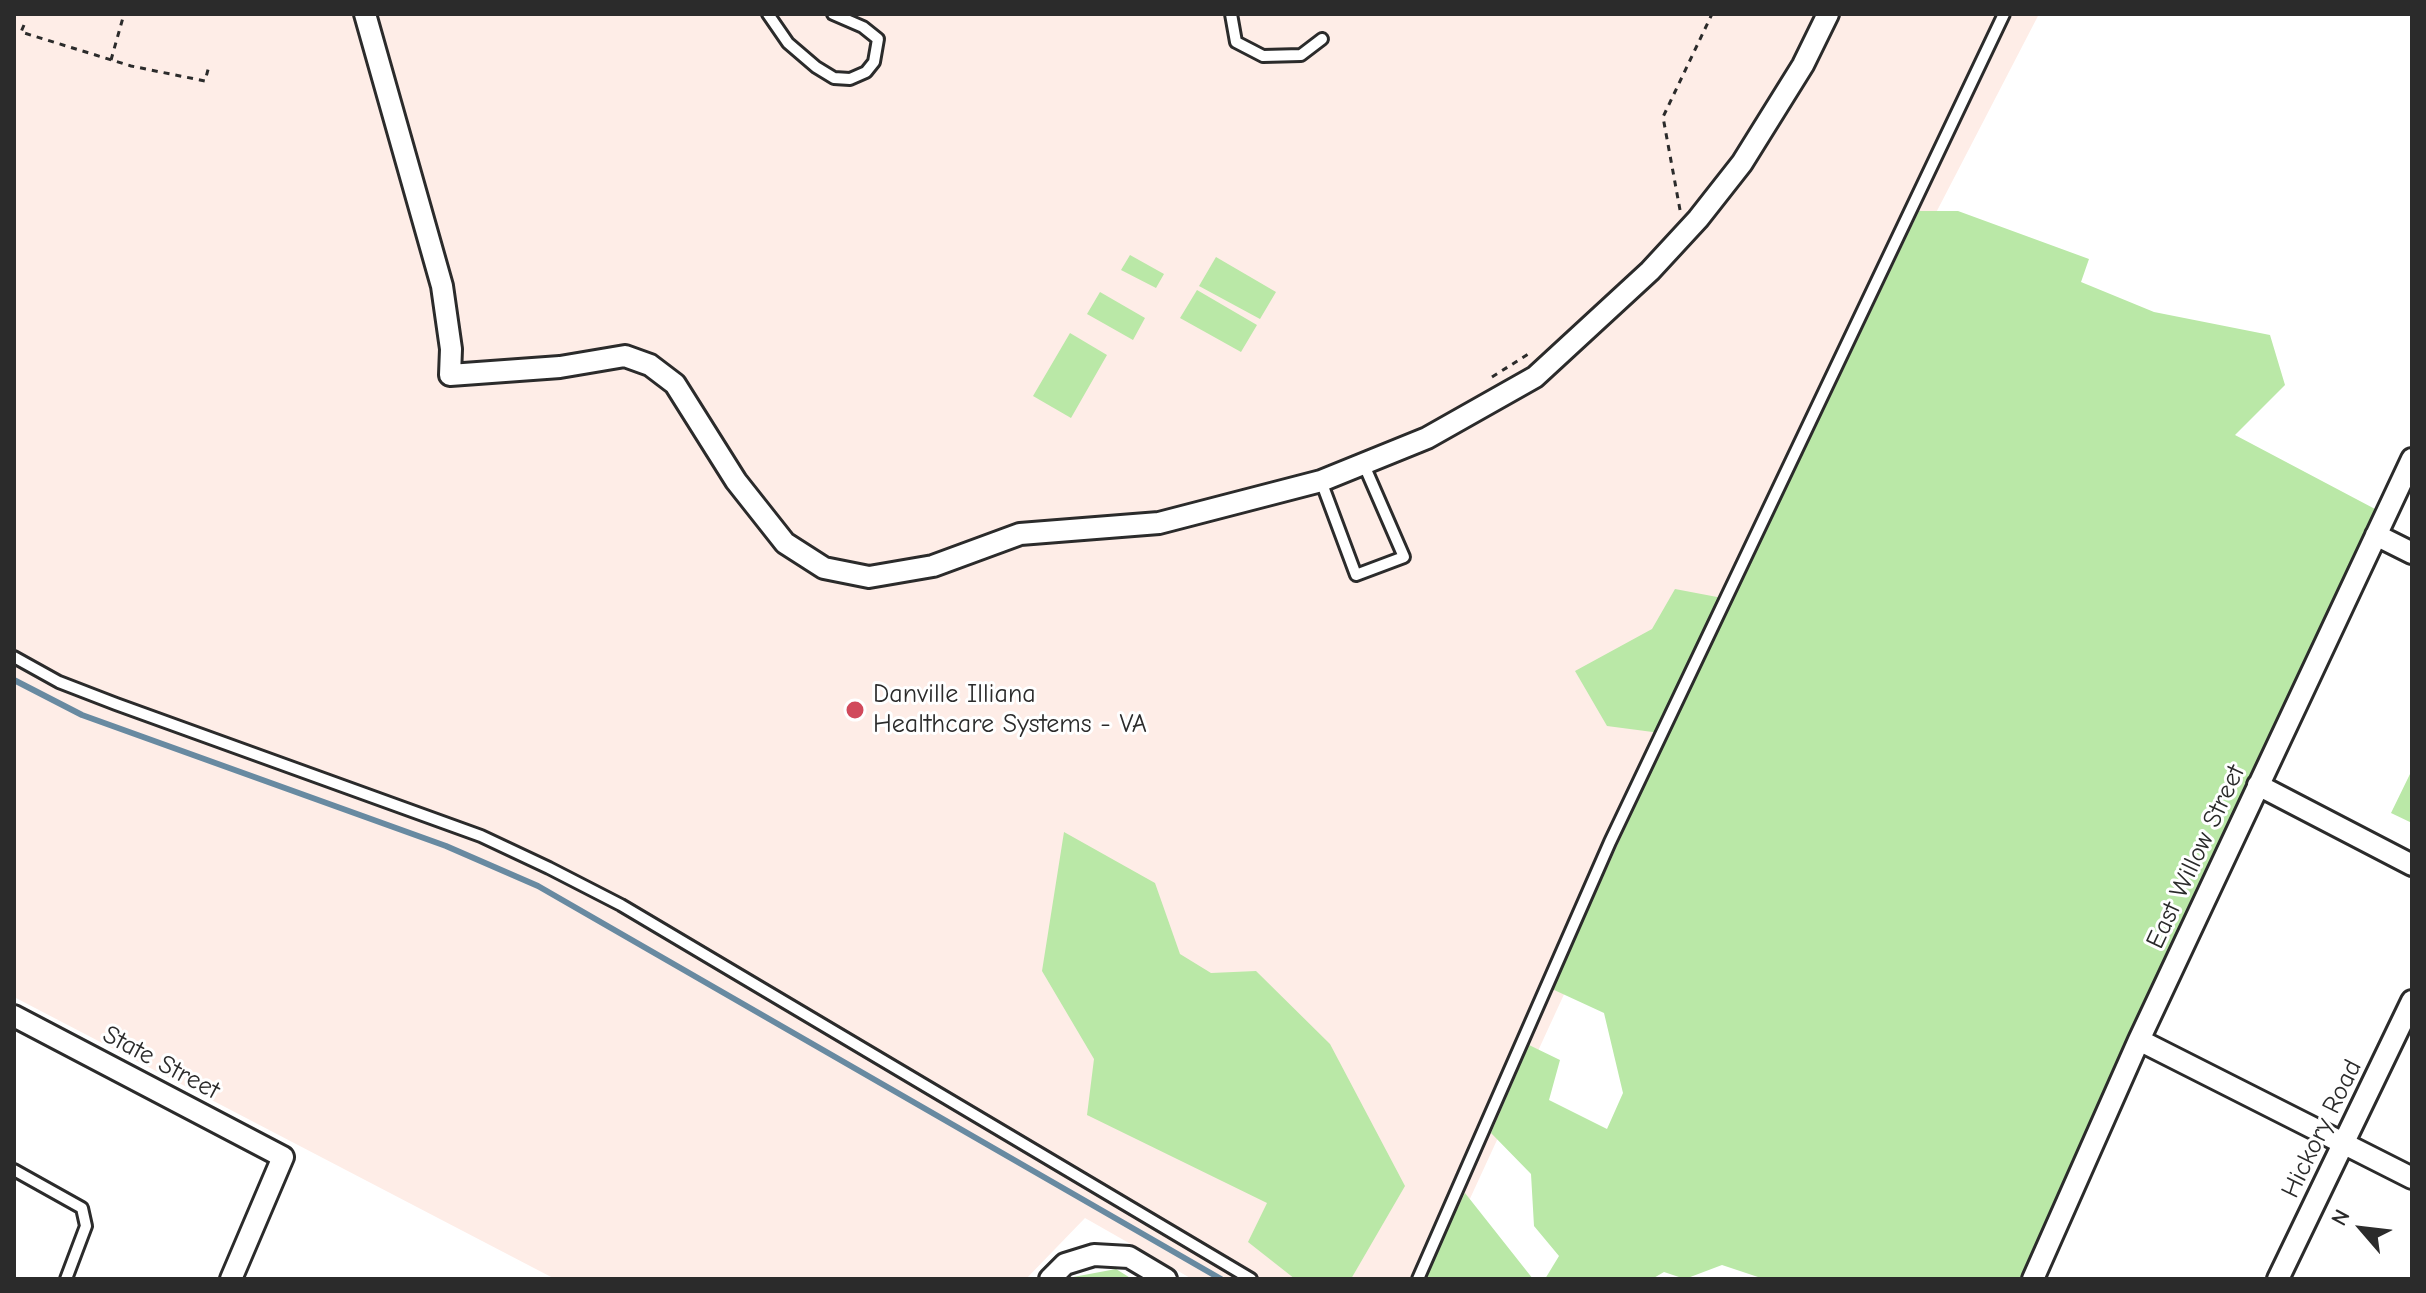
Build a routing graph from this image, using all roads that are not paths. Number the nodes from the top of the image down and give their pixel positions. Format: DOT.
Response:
graph roads {
  1 [pos="365,14"];
  2 [pos="768,14"];
  3 [pos="833,14"];
  4 [pos="1231,14"];
  5 [pos="1828,14"];
  6 [pos="2004,14"];
  7 [pos="1322,39"];
  8 [pos="2412,459"];
  9 [pos="1364,465"];
  10 [pos="1321,481"];
  11 [pos="2376,535"];
  12 [pos="2412,553"];
  13 [pos="14,657"];
  14 [pos="2258,785"];
  15 [pos="2412,865"];
  16 [pos="2412,1001"];
  17 [pos="14,1016"];
  18 [pos="2139,1040"];
  19 [pos="2344,1144"];
  20 [pos="14,1170"];
  21 [pos="2412,1178"];
  22 [pos="66,1279"];
  23 [pos="231,1279"];
  24 [pos="1050,1279"];
  25 [pos="1166,1279"];
  26 [pos="1251,1279"];
  27 [pos="1418,1279"];
  28 [pos="2033,1279"];
  29 [pos="2278,1279"];
  1 -- 10 [label="street"];
  2 -- 3 [label="lane"];
  4 -- 7 [label="lane"];
  5 -- 9 [label="street"];
  6 -- 27 [label="lane"];
  8 -- 11 [label="street, East Willow Street"];
  9 -- 10 [label="street"];
  9 -- 10 [label="lane"];
  11 -- 12 [label="street"];
  11 -- 14 [label="street, East Willow Street"];
  13 -- 26 [label="lane"];
  14 -- 15 [label="street"];
  14 -- 18 [label="street, East Willow Street"];
  16 -- 19 [label="street, Hickory Road"];
  17 -- 23 [label="street, State Street"];
  18 -- 19 [label="street"];
  18 -- 28 [label="street, East Willow Street"];
  19 -- 21 [label="street"];
  19 -- 29 [label="street, Hickory Road"];
  20 -- 22 [label="lane"];
  24 -- 25 [label="street"];
}
